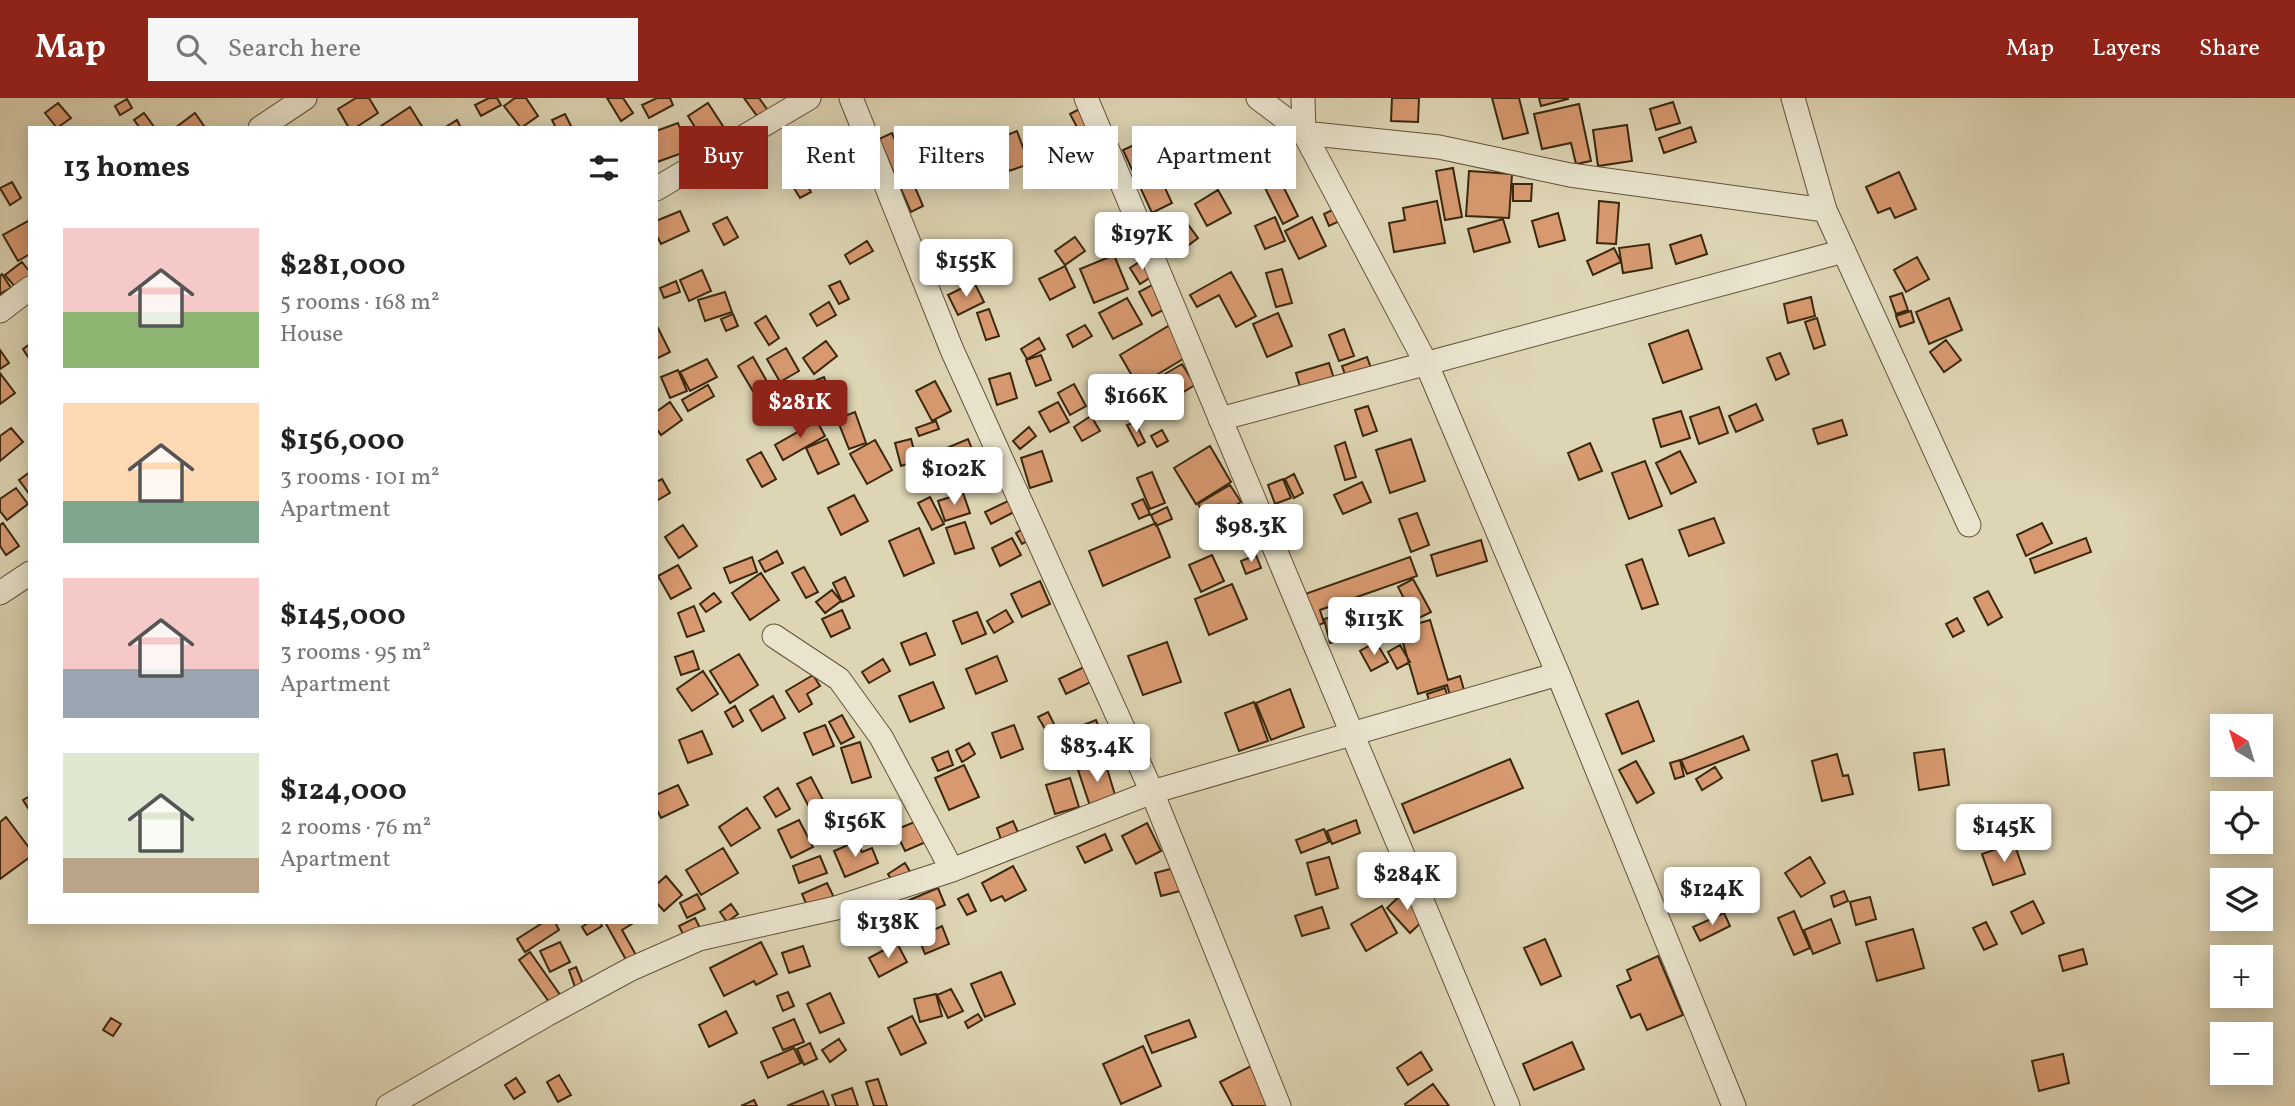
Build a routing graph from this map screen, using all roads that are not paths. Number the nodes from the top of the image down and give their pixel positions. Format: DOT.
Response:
graph roads {
  1 [pos="305,98"];
  2 [pos="809,98"];
  3 [pos="851,98"];
  4 [pos="1086,98"];
  5 [pos="1258,98"];
  6 [pos="1303,98"];
  7 [pos="1793,98"];
  8 [pos="263,126"];
  9 [pos="1304,133"];
  10 [pos="658,188"];
  11 [pos="1825,210"];
  12 [pos="1844,251"];
  13 [pos="28,290"];
  14 [pos="0,311"];
  15 [pos="1427,365"];
  16 [pos="1220,419"];
  17 [pos="1969,525"];
  18 [pos="28,574"];
  19 [pos="0,593"];
  20 [pos="774,636"];
  21 [pos="1558,674"];
  22 [pos="1352,733"];
  23 [pos="1152,792"];
  24 [pos="952,870"];
  25 [pos="388,1106"];
  26 [pos="1279,1106"];
  27 [pos="1508,1106"];
  28 [pos="1734,1106"];
  1 -- 8 [label="street"];
  2 -- 10 [label="street"];
  3 -- 23 [label="street"];
  4 -- 16 [label="street"];
  5 -- 9 [label="street"];
  6 -- 9 [label="street"];
  7 -- 11 [label="street"];
  9 -- 11 [label="street"];
  9 -- 15 [label="street"];
  11 -- 12 [label="street"];
  12 -- 15 [label="street"];
  12 -- 17 [label="street"];
  13 -- 14 [label="street"];
  15 -- 16 [label="street"];
  15 -- 21 [label="street"];
  16 -- 22 [label="street"];
  18 -- 19 [label="street"];
  20 -- 24 [label="street"];
  21 -- 22 [label="street"];
  21 -- 28 [label="street"];
  22 -- 23 [label="street"];
  22 -- 27 [label="street"];
  23 -- 24 [label="street"];
  23 -- 26 [label="street"];
  24 -- 25 [label="street"];
}
